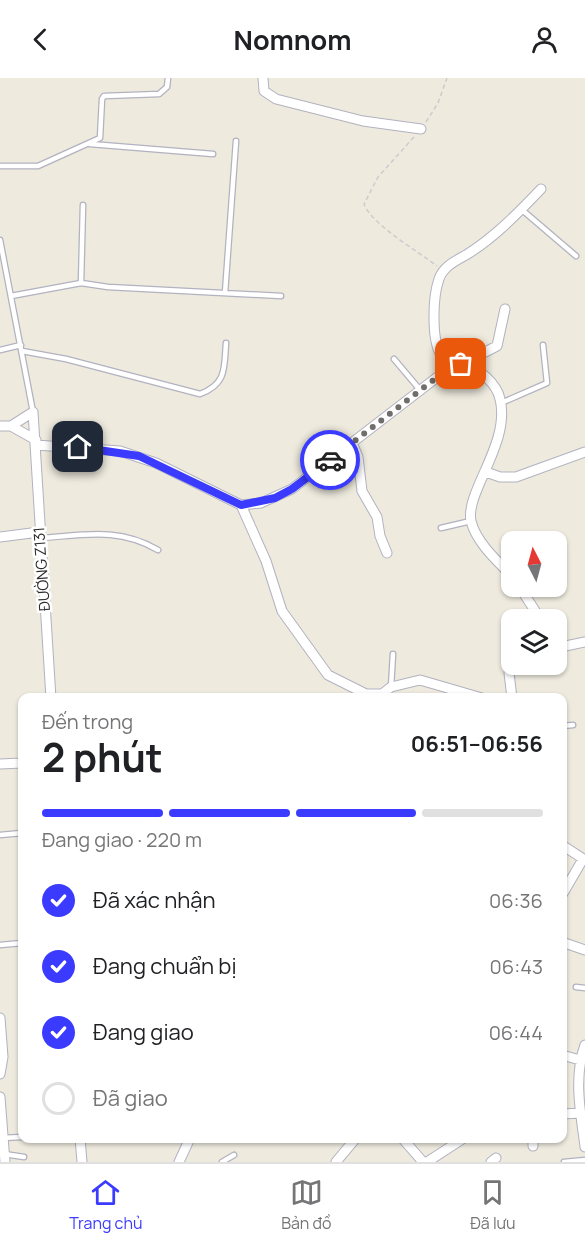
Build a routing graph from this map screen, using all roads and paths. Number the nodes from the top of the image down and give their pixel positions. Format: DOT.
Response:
graph roads {
  1 [pos="168,78"];
  2 [pos="263,78"];
  3 [pos="447,78"];
  4 [pos="422,129"];
  5 [pos="236,141"];
  6 [pos="89,144"];
  7 [pos="213,154"];
  8 [pos="0,166"];
  9 [pos="541,189"];
  10 [pos="83,205"];
  11 [pos="521,209"];
  12 [pos="0,240"];
  13 [pos="576,256"];
  14 [pos="442,270"];
  15 [pos="81,283"];
  16 [pos="225,293"];
  17 [pos="11,296"];
  18 [pos="281,296"];
  19 [pos="505,309"];
  20 [pos="226,343"];
  21 [pos="543,345"];
  22 [pos="21,348"];
  23 [pos="0,350"];
  24 [pos="394,359"];
  25 [pos="461,364"];
  26 [pos="421,391"];
  27 [pos="501,403"];
  28 [pos="33,412"];
  29 [pos="0,426"];
  30 [pos="11,426"];
  31 [pos="36,443"];
  32 [pos="352,443"];
  33 [pos="585,452"];
  34 [pos="486,472"];
  35 [pos="241,505"];
  36 [pos="471,521"];
  37 [pos="441,528"];
  38 [pos="39,535"];
  39 [pos="0,537"];
  40 [pos="158,550"];
  41 [pos="387,553"];
  42 [pos="501,564"];
  43 [pos="585,642"];
  44 [pos="567,646"];
  45 [pos="393,654"];
  46 [pos="509,675"];
  47 [pos="392,687"];
  48 [pos="51,693"];
  49 [pos="364,693"];
  50 [pos="383,693"];
  51 [pos="465,693"];
  52 [pos="511,693"];
  53 [pos="573,725"];
  54 [pos="567,726"];
  55 [pos="18,763"];
  56 [pos="0,764"];
  57 [pos="18,833"];
  58 [pos="0,835"];
  59 [pos="567,848"];
  60 [pos="584,859"];
  61 [pos="567,887"];
  62 [pos="18,943"];
  63 [pos="567,944"];
  64 [pos="0,945"];
  65 [pos="585,950"];
  66 [pos="576,987"];
  67 [pos="585,988"];
  68 [pos="0,1018"];
  69 [pos="585,1046"];
  70 [pos="567,1056"];
  71 [pos="580,1060"];
  72 [pos="0,1074"];
  73 [pos="0,1097"];
  74 [pos="581,1113"];
  75 [pos="567,1114"];
  76 [pos="18,1137"];
  77 [pos="2,1138"];
  78 [pos="80,1143"];
  79 [pos="188,1143"];
  80 [pos="352,1143"];
  81 [pos="407,1143"];
  82 [pos="456,1143"];
  83 [pos="585,1148"];
  84 [pos="234,1155"];
  85 [pos="24,1157"];
  86 [pos="4,1158"];
  87 [pos="585,1160"];
  88 [pos="82,1162"];
  89 [pos="179,1162"];
  90 [pos="222,1162"];
  91 [pos="336,1162"];
  92 [pos="425,1162"];
  93 [pos="564,1162"];
  1 -- 6 [label="lane"];
  2 -- 4 [label="street"];
  3 -- 4 [label="path"];
  4 -- 14 [label="path"];
  5 -- 16 [label="lane"];
  6 -- 7 [label="lane"];
  6 -- 8 [label="lane"];
  9 -- 11 [label="street"];
  10 -- 15 [label="lane"];
  11 -- 13 [label="lane"];
  11 -- 14 [label="street"];
  12 -- 17 [label="lane"];
  14 -- 25 [label="street"];
  15 -- 16 [label="lane"];
  15 -- 17 [label="lane"];
  16 -- 18 [label="lane"];
  17 -- 22 [label="lane"];
  19 -- 25 [label="street"];
  20 -- 22 [label="lane"];
  21 -- 27 [label="lane"];
  22 -- 23 [label="lane"];
  22 -- 28 [label="lane"];
  24 -- 26 [label="lane"];
  25 -- 26 [label="street"];
  25 -- 27 [label="street"];
  26 -- 32 [label="street"];
  27 -- 34 [label="street"];
  28 -- 30 [label="street"];
  28 -- 31 [label="street, ĐƯỜNG Z131"];
  29 -- 30 [label="street"];
  30 -- 31 [label="street"];
  31 -- 35 [label="street"];
  31 -- 38 [label="street, ĐƯỜNG Z131"];
  32 -- 35 [label="street"];
  32 -- 41 [label="street"];
  33 -- 34 [label="street"];
  34 -- 36 [label="street"];
  35 -- 49 [label="street"];
  36 -- 37 [label="lane"];
  36 -- 42 [label="street"];
  38 -- 39 [label="street"];
  38 -- 40 [label="lane"];
  38 -- 48 [label="street, ĐƯỜNG Z131"];
  43 -- 44 [label="street"];
  45 -- 47 [label="lane"];
  46 -- 52 [label="street"];
  47 -- 50 [label="street"];
  47 -- 51 [label="street"];
  53 -- 54 [label="lane"];
  55 -- 56 [label="street"];
  57 -- 58 [label="lane"];
  59 -- 60 [label="street"];
  60 -- 61 [label="street"];
  62 -- 64 [label="lane"];
  63 -- 65 [label="street"];
  66 -- 67 [label="lane"];
  68 -- 72 [label="street"];
  69 -- 71 [label="street"];
  70 -- 71 [label="street"];
  71 -- 74 [label="street"];
  73 -- 77 [label="street"];
  74 -- 75 [label="street"];
  74 -- 83 [label="street"];
  76 -- 77 [label="lane"];
  77 -- 86 [label="street"];
  78 -- 88 [label="street"];
  79 -- 89 [label="street"];
  80 -- 91 [label="street"];
  81 -- 92 [label="street"];
  82 -- 92 [label="street"];
  84 -- 90 [label="lane"];
  85 -- 86 [label="lane"];
  87 -- 93 [label="lane"];
}
